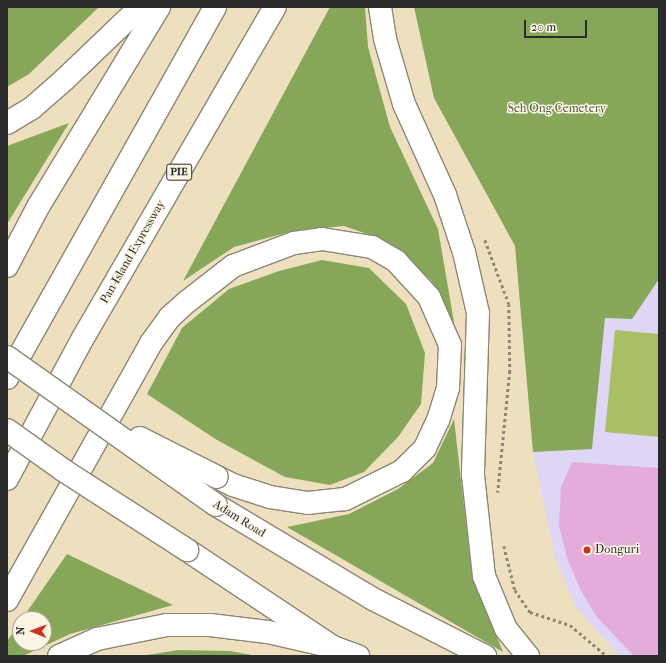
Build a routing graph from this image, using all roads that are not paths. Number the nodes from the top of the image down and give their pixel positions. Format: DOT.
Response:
graph roads {
  1 [pos="140,7"];
  2 [pos="159,7"];
  3 [pos="215,7"];
  4 [pos="275,7"];
  5 [pos="380,7"];
  6 [pos="7,123"];
  7 [pos="7,266"];
  8 [pos="7,357"];
  9 [pos="7,378"];
  10 [pos="89,417"];
  11 [pos="7,430"];
  12 [pos="7,443"];
  13 [pos="63,470"];
  14 [pos="7,479"];
  15 [pos="7,600"];
  16 [pos="334,647"];
  17 [pos="59,656"];
  18 [pos="358,656"];
  19 [pos="485,656"];
  20 [pos="528,656"];
  1 -- 6 [label="highway"];
  2 -- 7 [label="highway"];
  3 -- 9 [label="highway"];
  4 -- 14 [label="highway, Pan-Island Expressway / PIE"];
  5 -- 20 [label="highway"];
  8 -- 10 [label="highway, Adam Road, bridge"];
  10 -- 15 [label="highway, bridge"];
  10 -- 19 [label="highway, Adam Road, bridge"];
  11 -- 13 [label="highway, bridge"];
  12 -- 13 [label="highway, bridge"];
  13 -- 16 [label="highway, bridge"];
  16 -- 17 [label="highway"];
  16 -- 18 [label="highway"];
}
